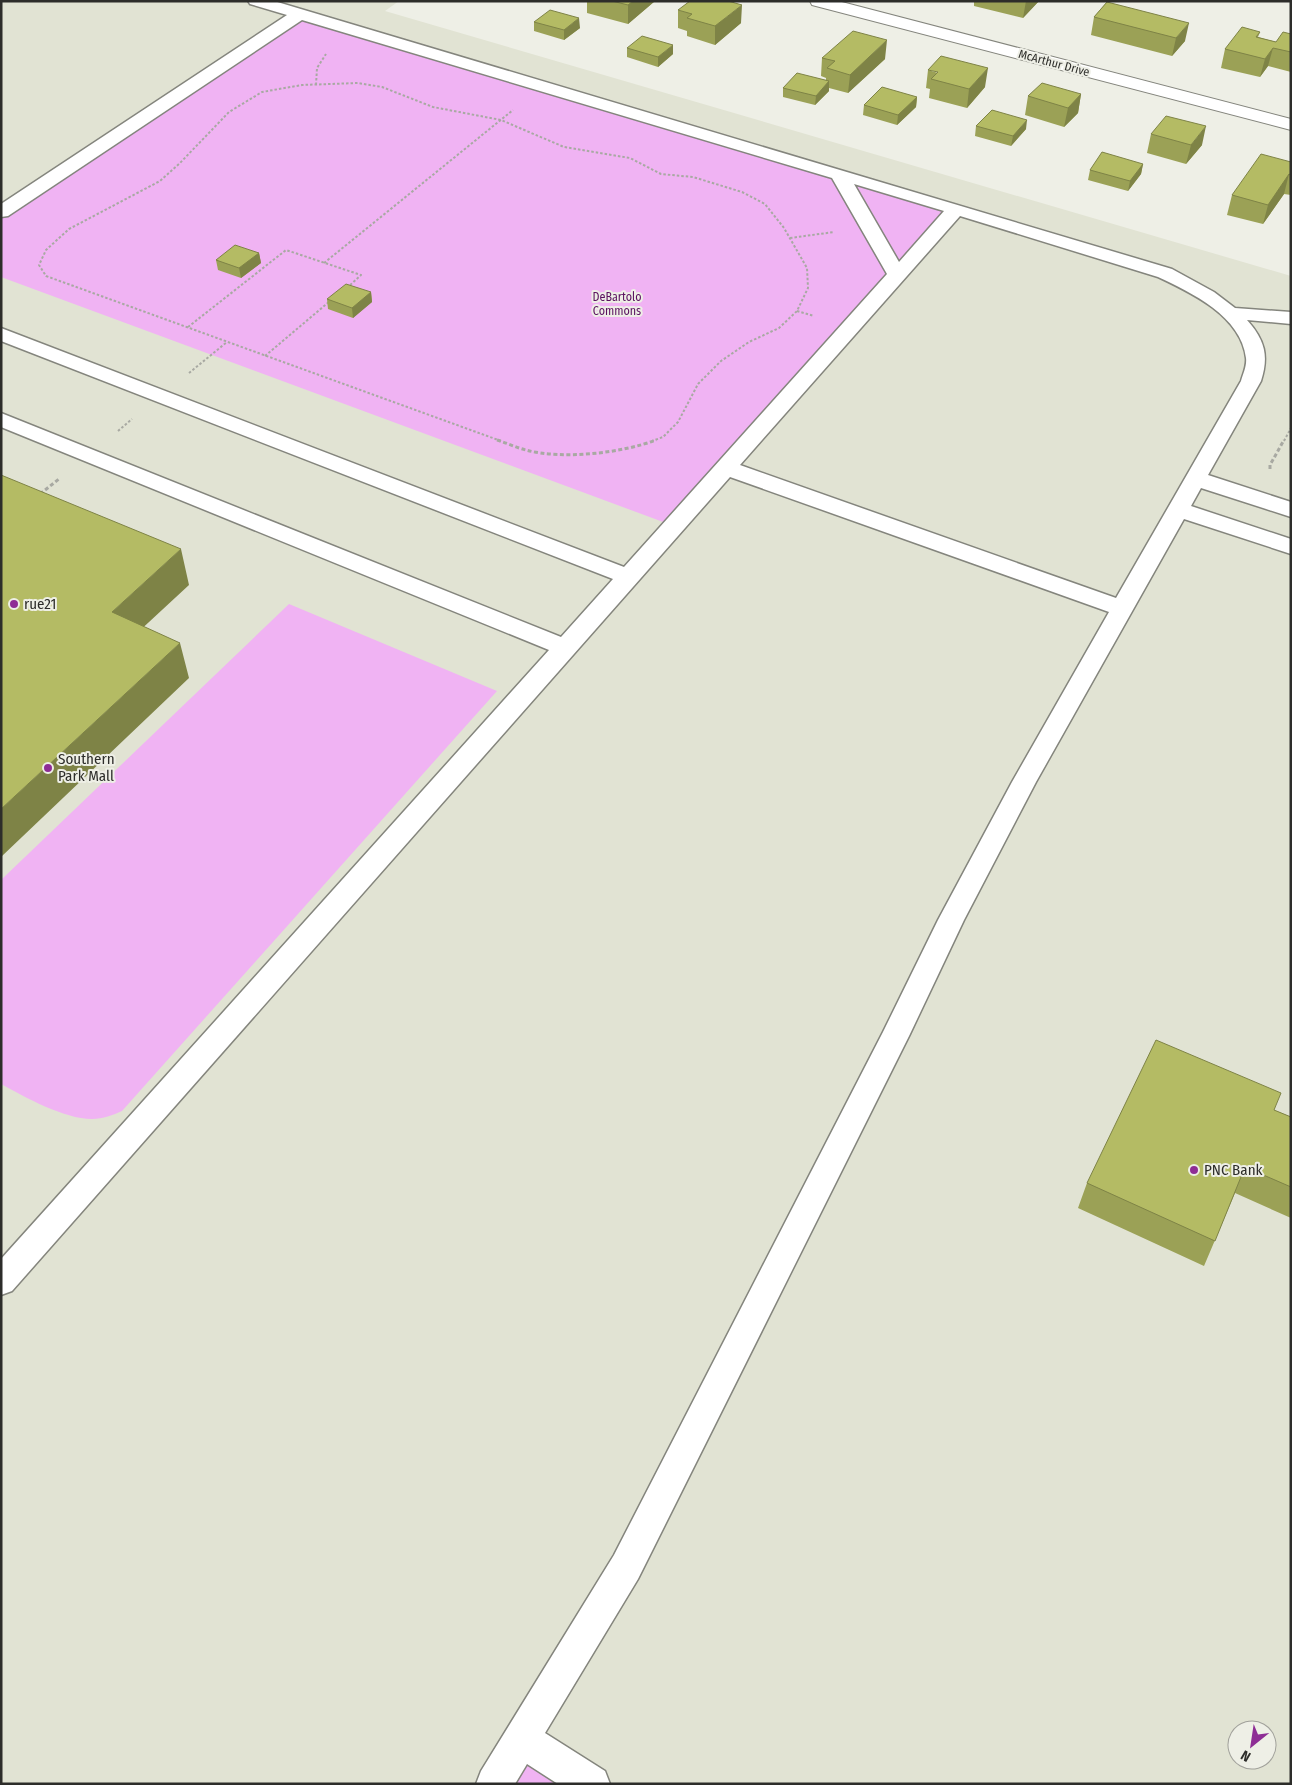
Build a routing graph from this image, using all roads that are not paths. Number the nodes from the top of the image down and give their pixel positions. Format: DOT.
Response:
graph roads {
  1 [pos="256,1"];
  2 [pos="818,1"];
  3 [pos="301,9"];
  4 [pos="1291,125"];
  5 [pos="839,174"];
  6 [pos="956,209"];
  7 [pos="1,212"];
  8 [pos="897,275"];
  9 [pos="1230,313"];
  10 [pos="1291,318"];
  11 [pos="1,334"];
  12 [pos="1,419"];
  13 [pos="726,468"];
  14 [pos="1197,479"];
  15 [pos="1179,510"];
  16 [pos="1291,510"];
  17 [pos="1291,546"];
  18 [pos="629,577"];
  19 [pos="1123,609"];
  20 [pos="565,648"];
  21 [pos="1,1281"];
  22 [pos="521,1739"];
  23 [pos="494,1784"];
  24 [pos="592,1784"];
  1 -- 3 [label="lane"];
  2 -- 4 [label="street, McArthur Drive"];
  3 -- 5 [label="lane"];
  3 -- 7 [label="lane"];
  5 -- 6 [label="lane"];
  5 -- 8 [label="lane"];
  6 -- 8 [label="lane"];
  6 -- 9 [label="lane"];
  8 -- 13 [label="lane"];
  9 -- 10 [label="lane"];
  9 -- 14 [label="lane"];
  11 -- 18 [label="lane"];
  12 -- 20 [label="lane"];
  13 -- 18 [label="lane"];
  13 -- 19 [label="lane"];
  14 -- 15 [label="lane"];
  14 -- 16 [label="lane"];
  15 -- 17 [label="lane"];
  15 -- 19 [label="lane"];
  18 -- 20 [label="lane"];
  19 -- 22 [label="lane"];
  20 -- 21 [label="lane"];
  22 -- 23 [label="lane"];
  22 -- 24 [label="lane"];
}
